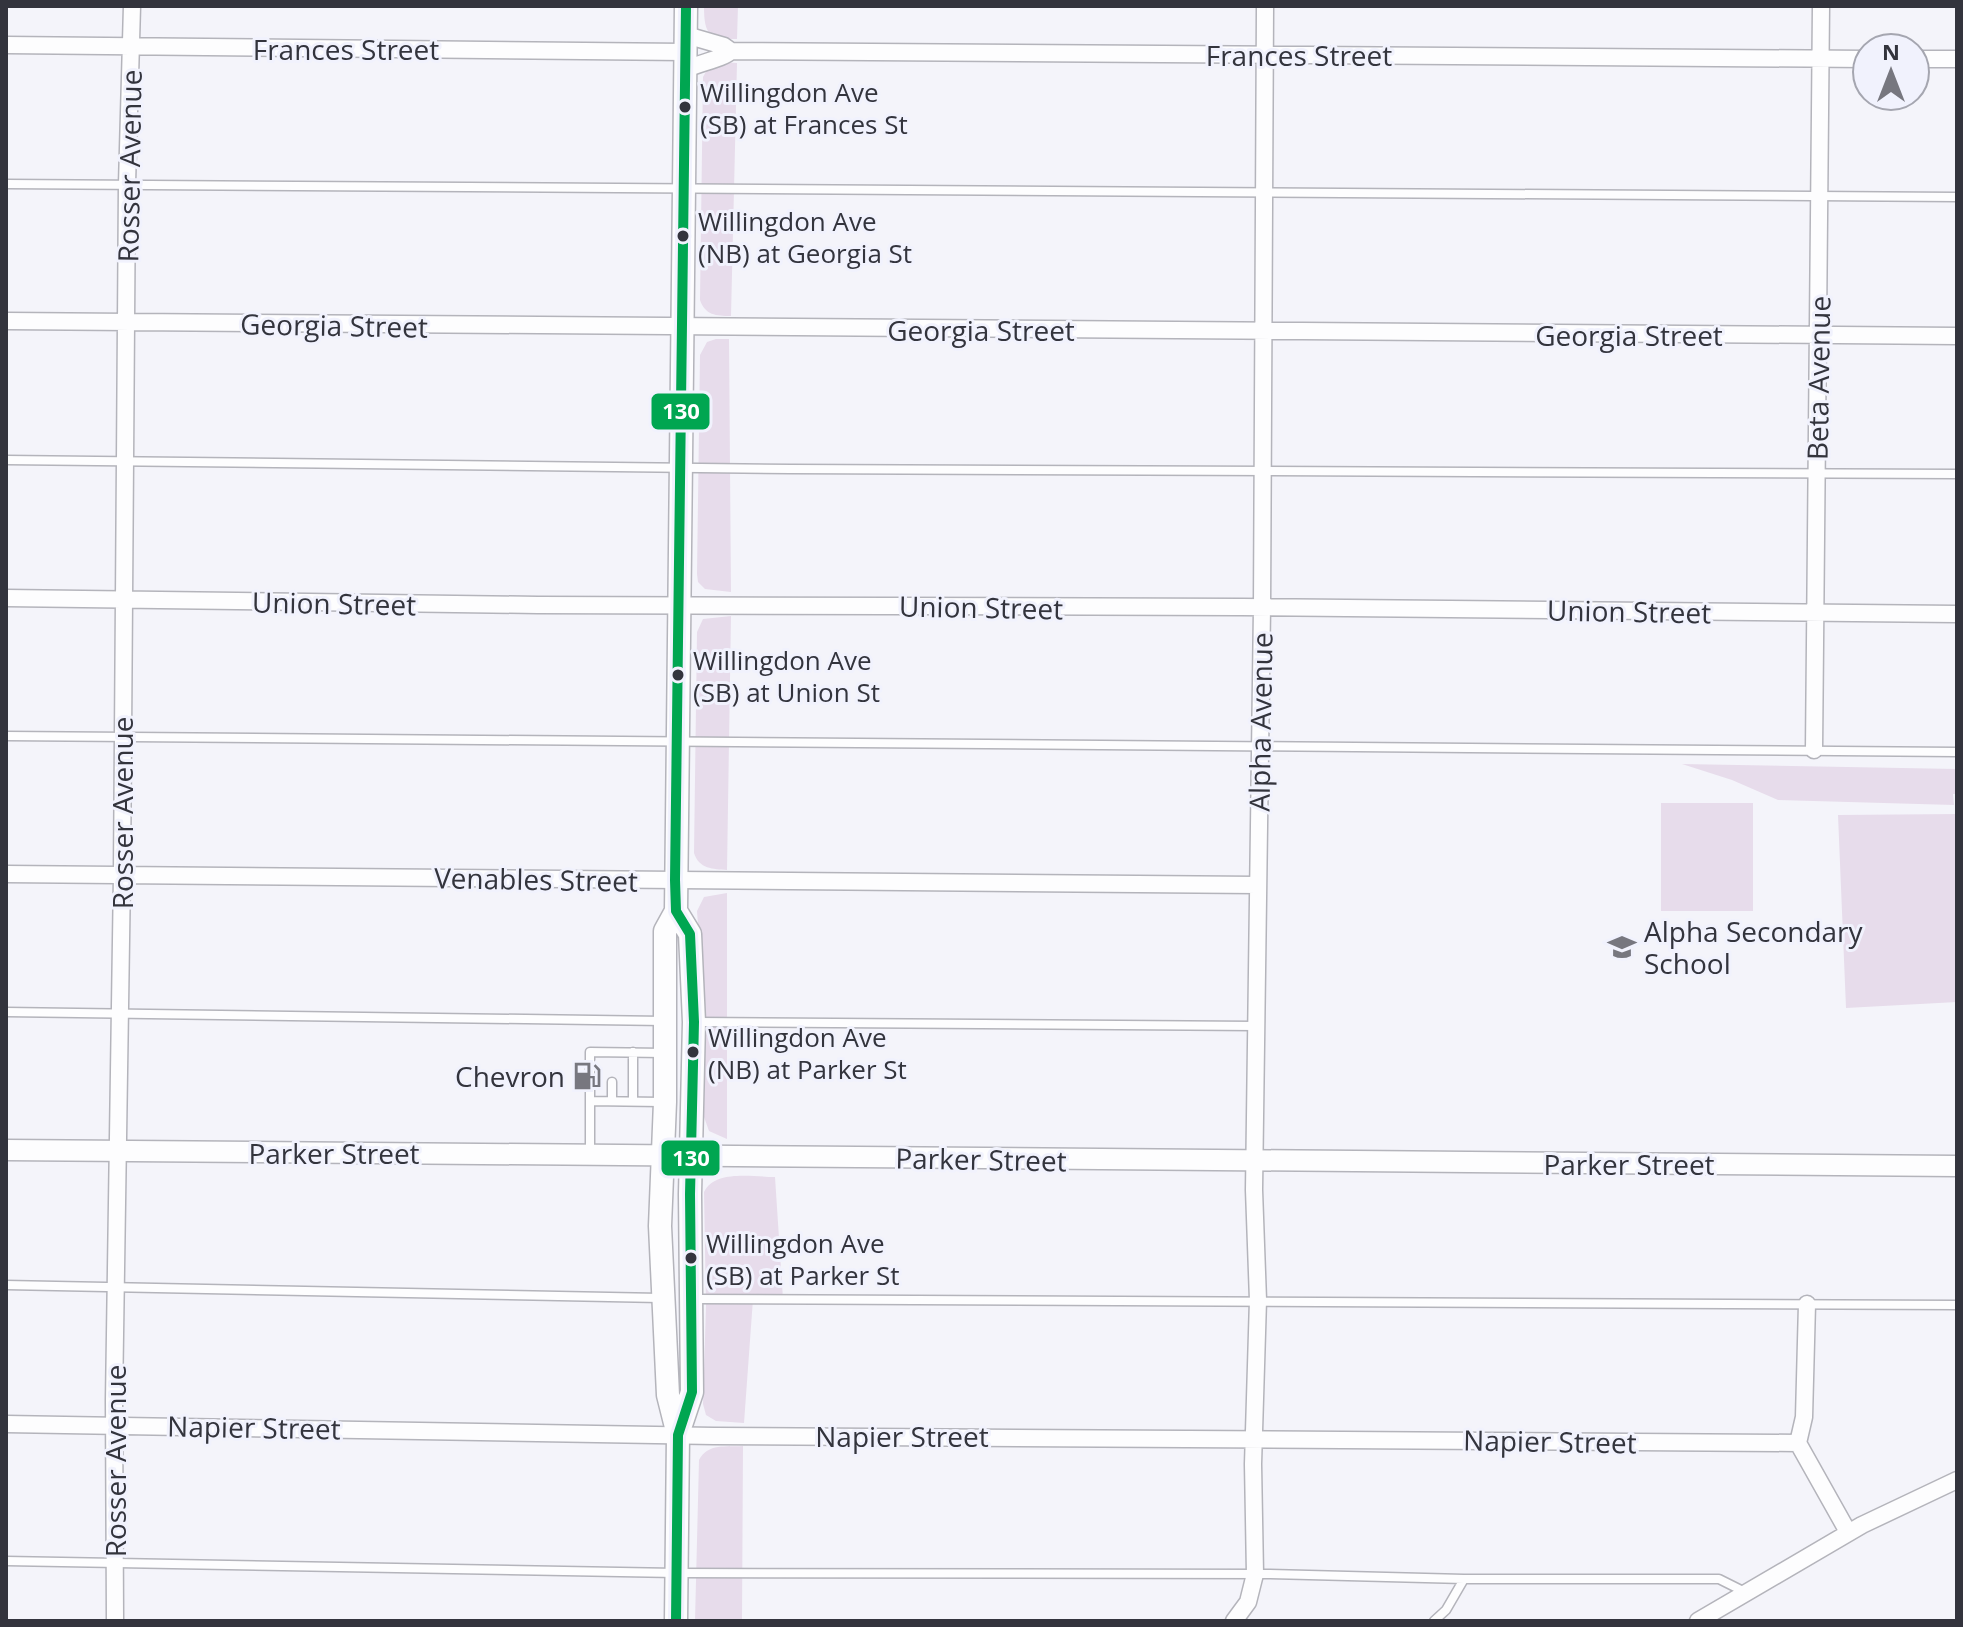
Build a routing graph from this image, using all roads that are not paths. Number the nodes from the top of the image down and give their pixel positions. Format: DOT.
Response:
graph roads {
  1 [pos="132,6"];
  2 [pos="686,6"];
  3 [pos="1265,6"];
  4 [pos="1821,6"];
  5 [pos="6,45"];
  6 [pos="131,47"];
  7 [pos="731,51"];
  8 [pos="685,53"];
  9 [pos="1264,55"];
  10 [pos="1820,58"];
  11 [pos="1851,59"];
  12 [pos="1931,59"];
  13 [pos="1957,59"];
  14 [pos="6,184"];
  15 [pos="127,184"];
  16 [pos="684,189"];
  17 [pos="1264,194"];
  18 [pos="1819,197"];
  19 [pos="1957,197"];
  20 [pos="6,321"];
  21 [pos="127,323"];
  22 [pos="682,328"];
  23 [pos="1263,332"];
  24 [pos="1819,336"];
  25 [pos="1957,336"];
  26 [pos="6,460"];
  27 [pos="125,461"];
  28 [pos="679,466"];
  29 [pos="1263,472"];
  30 [pos="1817,473"];
  31 [pos="1957,474"];
  32 [pos="6,598"];
  33 [pos="125,599"];
  34 [pos="678,605"];
  35 [pos="1262,608"];
  36 [pos="1816,613"];
  37 [pos="1957,614"];
  38 [pos="6,736"];
  39 [pos="122,737"];
  40 [pos="676,741"];
  41 [pos="1259,748"];
  42 [pos="1814,750"];
  43 [pos="1957,752"];
  44 [pos="6,874"];
  45 [pos="122,875"];
  46 [pos="675,880"];
  47 [pos="1257,885"];
  48 [pos="676,911"];
  49 [pos="6,1012"];
  50 [pos="120,1014"];
  51 [pos="665,1021"];
  52 [pos="694,1022"];
  53 [pos="1256,1026"];
  54 [pos="633,1052"];
  55 [pos="665,1053"];
  56 [pos="612,1082"];
  57 [pos="590,1101"];
  58 [pos="612,1101"];
  59 [pos="633,1101"];
  60 [pos="665,1102"];
  61 [pos="6,1150"];
  62 [pos="119,1151"];
  63 [pos="590,1155"];
  64 [pos="663,1155"];
  65 [pos="691,1155"];
  66 [pos="1255,1162"];
  67 [pos="1957,1166"];
  68 [pos="6,1285"];
  69 [pos="116,1287"];
  70 [pos="665,1298"];
  71 [pos="692,1299"];
  72 [pos="1258,1300"];
  73 [pos="1807,1304"];
  74 [pos="1957,1305"];
  75 [pos="6,1424"];
  76 [pos="115,1425"];
  77 [pos="678,1435"];
  78 [pos="1256,1438"];
  79 [pos="1798,1443"];
  80 [pos="1957,1480"];
  81 [pos="1848,1532"];
  82 [pos="6,1561"];
  83 [pos="115,1562"];
  84 [pos="676,1573"];
  85 [pos="1255,1574"];
  86 [pos="1464,1579"];
  87 [pos="1747,1593"];
  88 [pos="115,1621"];
  89 [pos="676,1621"];
  90 [pos="1234,1621"];
  91 [pos="1434,1621"];
  92 [pos="1698,1621"];
  1 -- 6 [label="street, Rosser Avenue"];
  2 -- 8 [label="main road"];
  3 -- 9 [label="street, Alpha Avenue"];
  4 -- 10 [label="street, Beta Avenue"];
  5 -- 6 [label="street, Frances Street"];
  6 -- 8 [label="street, Frances Street"];
  6 -- 15 [label="street, Rosser Avenue"];
  7 -- 8 [label="street, Frances Street"];
  7 -- 8 [label="street, Frances Street"];
  7 -- 9 [label="street, Frances Street"];
  8 -- 16 [label="main road"];
  9 -- 10 [label="street, Frances Street"];
  9 -- 17 [label="street, Alpha Avenue"];
  10 -- 11 [label="street, Frances Street"];
  10 -- 18 [label="street, Beta Avenue"];
  12 -- 13 [label="street"];
  14 -- 15 [label="lane"];
  15 -- 16 [label="lane"];
  15 -- 21 [label="street, Rosser Avenue"];
  16 -- 17 [label="lane"];
  16 -- 22 [label="main road"];
  17 -- 18 [label="lane"];
  17 -- 23 [label="street, Alpha Avenue"];
  18 -- 19 [label="lane"];
  18 -- 24 [label="street, Beta Avenue"];
  20 -- 21 [label="street, Georgia Street"];
  21 -- 22 [label="street, Georgia Street"];
  21 -- 27 [label="street, Rosser Avenue"];
  22 -- 23 [label="street, Georgia Street"];
  22 -- 28 [label="main road"];
  23 -- 24 [label="street, Georgia Street"];
  23 -- 29 [label="street, Alpha Avenue"];
  24 -- 25 [label="street, Georgia Street"];
  24 -- 30 [label="street, Beta Avenue"];
  26 -- 27 [label="lane"];
  27 -- 28 [label="lane"];
  27 -- 33 [label="street, Rosser Avenue"];
  28 -- 29 [label="lane"];
  28 -- 34 [label="main road"];
  29 -- 30 [label="lane"];
  29 -- 35 [label="street, Alpha Avenue"];
  30 -- 31 [label="lane"];
  30 -- 36 [label="street, Beta Avenue"];
  32 -- 33 [label="street, Union Street"];
  33 -- 34 [label="street, Union Street"];
  33 -- 39 [label="street, Rosser Avenue"];
  34 -- 35 [label="street, Union Street"];
  34 -- 40 [label="main road"];
  35 -- 36 [label="street, Union Street"];
  35 -- 41 [label="street, Alpha Avenue"];
  36 -- 37 [label="street, Union Street"];
  36 -- 42 [label="street, Beta Avenue"];
  38 -- 39 [label="lane"];
  39 -- 40 [label="lane"];
  39 -- 45 [label="street, Rosser Avenue"];
  40 -- 41 [label="lane"];
  40 -- 46 [label="main road"];
  41 -- 42 [label="lane"];
  41 -- 47 [label="street, Alpha Avenue"];
  42 -- 43 [label="lane"];
  44 -- 45 [label="street, Venables Street"];
  45 -- 46 [label="street, Venables Street"];
  45 -- 50 [label="street, Rosser Avenue"];
  46 -- 47 [label="street, Venables Street"];
  46 -- 48 [label="main road"];
  47 -- 53 [label="street, Alpha Avenue"];
  48 -- 51 [label="main road"];
  48 -- 52 [label="main road"];
  49 -- 50 [label="lane"];
  50 -- 51 [label="lane"];
  50 -- 62 [label="street, Rosser Avenue"];
  51 -- 55 [label="main road"];
  52 -- 53 [label="lane"];
  52 -- 65 [label="main road"];
  53 -- 66 [label="street, Alpha Avenue"];
  54 -- 55 [label="lane"];
  54 -- 57 [label="lane"];
  54 -- 59 [label="lane"];
  55 -- 60 [label="main road"];
  56 -- 58 [label="lane"];
  57 -- 58 [label="lane"];
  57 -- 63 [label="lane"];
  58 -- 59 [label="lane"];
  59 -- 60 [label="lane"];
  60 -- 64 [label="main road"];
  61 -- 62 [label="street, Parker Street"];
  62 -- 63 [label="street, Parker Street"];
  62 -- 69 [label="street, Rosser Avenue"];
  63 -- 64 [label="street, Parker Street"];
  64 -- 65 [label="street, Parker Street"];
  64 -- 70 [label="main road"];
  65 -- 66 [label="street, Parker Street"];
  65 -- 71 [label="main road"];
  66 -- 67 [label="street, Parker Street"];
  66 -- 72 [label="street, Alpha Avenue"];
  68 -- 69 [label="lane"];
  69 -- 70 [label="lane"];
  69 -- 76 [label="street, Rosser Avenue"];
  70 -- 77 [label="main road"];
  71 -- 72 [label="lane"];
  71 -- 77 [label="main road"];
  72 -- 73 [label="lane"];
  72 -- 78 [label="street, Alpha Avenue"];
  73 -- 74 [label="lane"];
  73 -- 79 [label="street"];
  75 -- 76 [label="street, Napier Street"];
  76 -- 77 [label="street, Napier Street"];
  76 -- 83 [label="street, Rosser Avenue"];
  77 -- 78 [label="street, Napier Street"];
  77 -- 84 [label="main road"];
  78 -- 79 [label="street, Napier Street"];
  78 -- 85 [label="street, Alpha Avenue"];
  79 -- 81 [label="street"];
  80 -- 81 [label="street"];
  81 -- 87 [label="street"];
  82 -- 83 [label="lane"];
  83 -- 84 [label="lane"];
  83 -- 88 [label="street, Rosser Avenue"];
  84 -- 85 [label="lane"];
  84 -- 89 [label="main road"];
  85 -- 86 [label="lane"];
  85 -- 90 [label="street"];
  86 -- 87 [label="lane"];
  86 -- 91 [label="lane"];
  87 -- 92 [label="street"];
}
